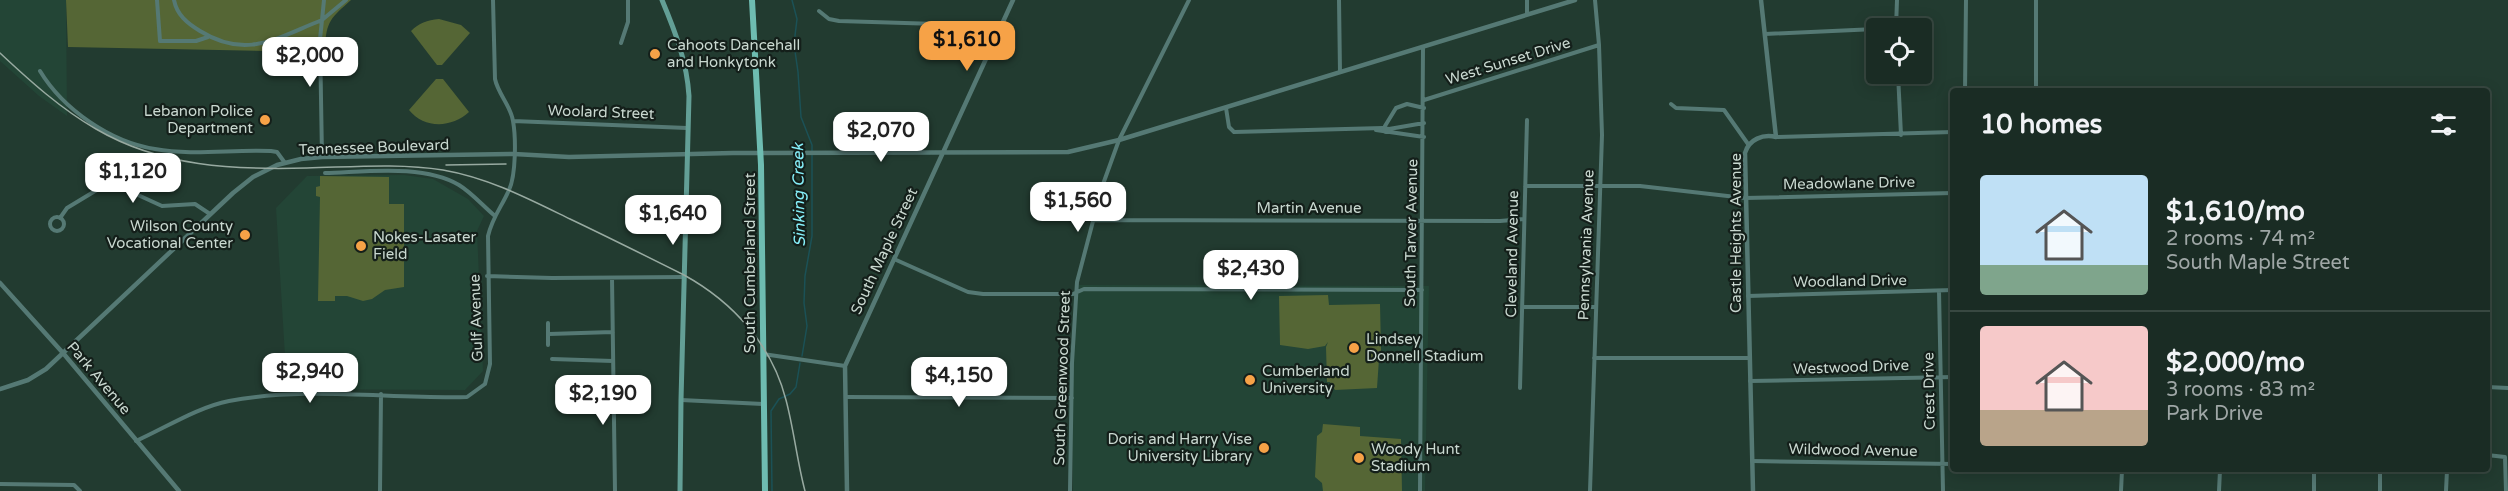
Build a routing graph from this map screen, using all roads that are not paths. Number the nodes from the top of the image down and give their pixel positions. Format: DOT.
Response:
graph roads {
  1 [pos="157,0"];
  2 [pos="174,0"];
  3 [pos="324,0"];
  4 [pos="346,0"];
  5 [pos="493,0"];
  6 [pos="628,0"];
  7 [pos="662,0"];
  8 [pos="752,0"];
  9 [pos="1013,0"];
  10 [pos="1189,0"];
  11 [pos="1339,0"];
  12 [pos="1527,0"];
  13 [pos="1575,0"];
  14 [pos="1595,0"];
  15 [pos="1761,0"];
  16 [pos="1897,0"];
  17 [pos="1966,0"];
  18 [pos="2036,0"];
  19 [pos="819,11"];
  20 [pos="1527,14"];
  21 [pos="1896,18"];
  22 [pos="322,20"];
  23 [pos="1000,28"];
  24 [pos="1866,29"];
  25 [pos="1765,34"];
  26 [pos="209,37"];
  27 [pos="621,43"];
  28 [pos="1599,45"];
  29 [pos="1423,47"];
  30 [pos="40,70"];
  31 [pos="1340,72"];
  32 [pos="1898,84"];
  33 [pos="1965,88"];
  34 [pos="2036,88"];
  35 [pos="1424,100"];
  36 [pos="1671,104"];
  37 [pos="1226,108"];
  38 [pos="1424,108"];
  39 [pos="1527,120"];
  40 [pos="513,121"];
  41 [pos="1424,123"];
  42 [pos="687,128"];
  43 [pos="1385,130"];
  44 [pos="1950,132"];
  45 [pos="1901,135"];
  46 [pos="1424,137"];
  47 [pos="1776,137"];
  48 [pos="1119,140"];
  49 [pos="1748,144"];
  50 [pos="760,153"];
  51 [pos="514,154"];
  52 [pos="687,154"];
  53 [pos="942,154"];
  54 [pos="322,157"];
  55 [pos="285,163"];
  56 [pos="325,173"];
  57 [pos="1600,185"];
  58 [pos="1525,186"];
  59 [pos="1950,193"];
  60 [pos="1745,198"];
  61 [pos="210,214"];
  62 [pos="495,216"];
  63 [pos="60,218"];
  64 [pos="1524,219"];
  65 [pos="1093,220"];
  66 [pos="1422,220"];
  67 [pos="894,259"];
  68 [pos="487,276"];
  69 [pos="684,277"];
  70 [pos="612,278"];
  71 [pos="0,283"];
  72 [pos="1422,290"];
  73 [pos="1950,290"];
  74 [pos="1939,291"];
  75 [pos="1075,293"];
  76 [pos="1748,296"];
  77 [pos="1523,307"];
  78 [pos="1595,307"];
  79 [pos="548,323"];
  80 [pos="613,332"];
  81 [pos="549,334"];
  82 [pos="548,345"];
  83 [pos="63,353"];
  84 [pos="763,354"];
  85 [pos="1594,358"];
  86 [pos="1749,358"];
  87 [pos="552,359"];
  88 [pos="613,361"];
  89 [pos="845,366"];
  90 [pos="1941,377"];
  91 [pos="1950,377"];
  92 [pos="1749,381"];
  93 [pos="2490,387"];
  94 [pos="1520,388"];
  95 [pos="2508,388"];
  96 [pos="0,389"];
  97 [pos="381,394"];
  98 [pos="846,397"];
  99 [pos="1072,398"];
  100 [pos="681,400"];
  101 [pos="763,404"];
  102 [pos="136,441"];
  103 [pos="2490,455"];
  104 [pos="1752,461"];
  105 [pos="1943,464"];
  106 [pos="1950,464"];
  107 [pos="2122,472"];
  108 [pos="2220,472"];
  109 [pos="2314,472"];
  110 [pos="2380,472"];
  111 [pos="2447,472"];
  112 [pos="0,484"];
  113 [pos="80,491"];
  114 [pos="179,491"];
  115 [pos="380,491"];
  116 [pos="615,491"];
  117 [pos="680,491"];
  118 [pos="765,491"];
  119 [pos="847,491"];
  120 [pos="1070,491"];
  121 [pos="1420,491"];
  122 [pos="1590,491"];
  123 [pos="1753,491"];
  124 [pos="1943,491"];
  125 [pos="2121,491"];
  126 [pos="2219,491"];
  127 [pos="2314,491"];
  128 [pos="2380,491"];
  129 [pos="2446,491"];
  130 [pos="2506,491"];
  1 -- 26 [label="street"];
  2 -- 26 [label="street"];
  3 -- 22 [label="street"];
  4 -- 22 [label="street"];
  5 -- 40 [label="street, Gulf Avenue"];
  6 -- 27 [label="street"];
  7 -- 42 [label="main road"];
  8 -- 50 [label="main road, South Cumberland Street"];
  9 -- 23 [label="street, South Maple Street"];
  10 -- 48 [label="street, South Greenwood Street"];
  11 -- 31 [label="street"];
  12 -- 20 [label="street"];
  13 -- 20 [label="street, Tennessee Boulevard"];
  14 -- 28 [label="street, Pennsylvania Avenue"];
  15 -- 25 [label="street"];
  16 -- 21 [label="street"];
  17 -- 33 [label="street"];
  18 -- 34 [label="street"];
  19 -- 23 [label="street"];
  20 -- 29 [label="street, Tennessee Boulevard"];
  22 -- 26 [label="street"];
  22 -- 54 [label="street"];
  23 -- 53 [label="street, South Maple Street"];
  24 -- 25 [label="street"];
  25 -- 47 [label="street"];
  28 -- 35 [label="street, West Sunset Drive"];
  28 -- 57 [label="street, Pennsylvania Avenue"];
  29 -- 31 [label="street, Tennessee Boulevard"];
  29 -- 35 [label="street, South Tarver Avenue"];
  30 -- 55 [label="street"];
  31 -- 37 [label="street, Tennessee Boulevard"];
  32 -- 45 [label="street"];
  35 -- 38 [label="street, South Tarver Avenue"];
  36 -- 49 [label="street"];
  37 -- 43 [label="street"];
  37 -- 48 [label="street, Tennessee Boulevard"];
  38 -- 41 [label="street, South Tarver Avenue"];
  38 -- 43 [label="street"];
  39 -- 58 [label="street, Cleveland Avenue"];
  40 -- 42 [label="street, Woolard Street"];
  40 -- 51 [label="street, Gulf Avenue"];
  41 -- 43 [label="street"];
  41 -- 46 [label="street, South Tarver Avenue"];
  42 -- 52 [label="main road"];
  43 -- 46 [label="street"];
  44 -- 45 [label="street"];
  45 -- 47 [label="street"];
  46 -- 66 [label="street, South Tarver Avenue"];
  47 -- 49 [label="street, Castle Heights Avenue"];
  48 -- 53 [label="street, Tennessee Boulevard"];
  48 -- 65 [label="street, South Greenwood Street"];
  49 -- 60 [label="street, Castle Heights Avenue"];
  50 -- 52 [label="street, Tennessee Boulevard"];
  50 -- 53 [label="street, Tennessee Boulevard"];
  50 -- 84 [label="main road, South Cumberland Street"];
  51 -- 52 [label="street, Tennessee Boulevard"];
  51 -- 54 [label="street, Tennessee Boulevard"];
  51 -- 62 [label="street, Gulf Avenue"];
  52 -- 69 [label="main road"];
  53 -- 67 [label="street, South Maple Street"];
  54 -- 55 [label="street, Tennessee Boulevard"];
  55 -- 61 [label="street, Tennessee Boulevard"];
  56 -- 62 [label="street"];
  57 -- 58 [label="street"];
  57 -- 60 [label="street"];
  57 -- 78 [label="street, Pennsylvania Avenue"];
  58 -- 64 [label="street, Cleveland Avenue"];
  59 -- 60 [label="street, Meadowlane Drive"];
  60 -- 76 [label="street, Castle Heights Avenue"];
  61 -- 63 [label="street"];
  61 -- 83 [label="street, Tennessee Boulevard"];
  62 -- 68 [label="street, Gulf Avenue"];
  64 -- 66 [label="street, Martin Avenue"];
  64 -- 77 [label="street, Cleveland Avenue"];
  65 -- 66 [label="street, Martin Avenue"];
  65 -- 75 [label="street, South Greenwood Street"];
  66 -- 72 [label="street, South Tarver Avenue"];
  67 -- 75 [label="street"];
  67 -- 89 [label="street, South Maple Street"];
  68 -- 70 [label="street"];
  68 -- 97 [label="street, Gulf Avenue"];
  69 -- 70 [label="street"];
  69 -- 100 [label="main road"];
  70 -- 80 [label="street"];
  71 -- 83 [label="street, Park Avenue"];
  72 -- 75 [label="street"];
  72 -- 121 [label="street, South Tarver Avenue"];
  73 -- 74 [label="street, Woodland Drive"];
  74 -- 76 [label="street, Woodland Drive"];
  74 -- 90 [label="street, Crest Drive"];
  75 -- 99 [label="street, South Greenwood Street"];
  76 -- 86 [label="street, Castle Heights Avenue"];
  77 -- 78 [label="street"];
  77 -- 94 [label="street, Cleveland Avenue"];
  78 -- 85 [label="street, Pennsylvania Avenue"];
  79 -- 81 [label="street"];
  80 -- 81 [label="street"];
  80 -- 88 [label="street"];
  81 -- 82 [label="street"];
  83 -- 96 [label="street, Tennessee Boulevard"];
  83 -- 102 [label="street, Park Avenue"];
  84 -- 89 [label="street"];
  84 -- 101 [label="main road, South Cumberland Street"];
  85 -- 86 [label="street"];
  85 -- 122 [label="street, Pennsylvania Avenue"];
  86 -- 92 [label="street, Castle Heights Avenue"];
  87 -- 88 [label="street"];
  88 -- 116 [label="street"];
  89 -- 98 [label="street, South Maple Street"];
  90 -- 91 [label="street, Westwood Drive"];
  90 -- 92 [label="street, Westwood Drive"];
  90 -- 105 [label="street, Crest Drive"];
  92 -- 104 [label="street, Castle Heights Avenue"];
  93 -- 95 [label="street"];
  97 -- 102 [label="street"];
  97 -- 115 [label="street"];
  98 -- 99 [label="street"];
  98 -- 119 [label="street, South Maple Street"];
  99 -- 120 [label="street, South Greenwood Street"];
  100 -- 101 [label="street"];
  100 -- 117 [label="main road"];
  101 -- 118 [label="main road, South Cumberland Street"];
  102 -- 114 [label="street, Park Avenue"];
  103 -- 130 [label="street"];
  104 -- 105 [label="street, Wildwood Avenue"];
  104 -- 123 [label="street, Castle Heights Avenue"];
  105 -- 106 [label="street, Wildwood Avenue"];
  105 -- 124 [label="street, Crest Drive"];
  107 -- 125 [label="street"];
  108 -- 126 [label="street"];
  109 -- 127 [label="street"];
  110 -- 128 [label="street"];
  111 -- 129 [label="street"];
  112 -- 113 [label="street"];
}
